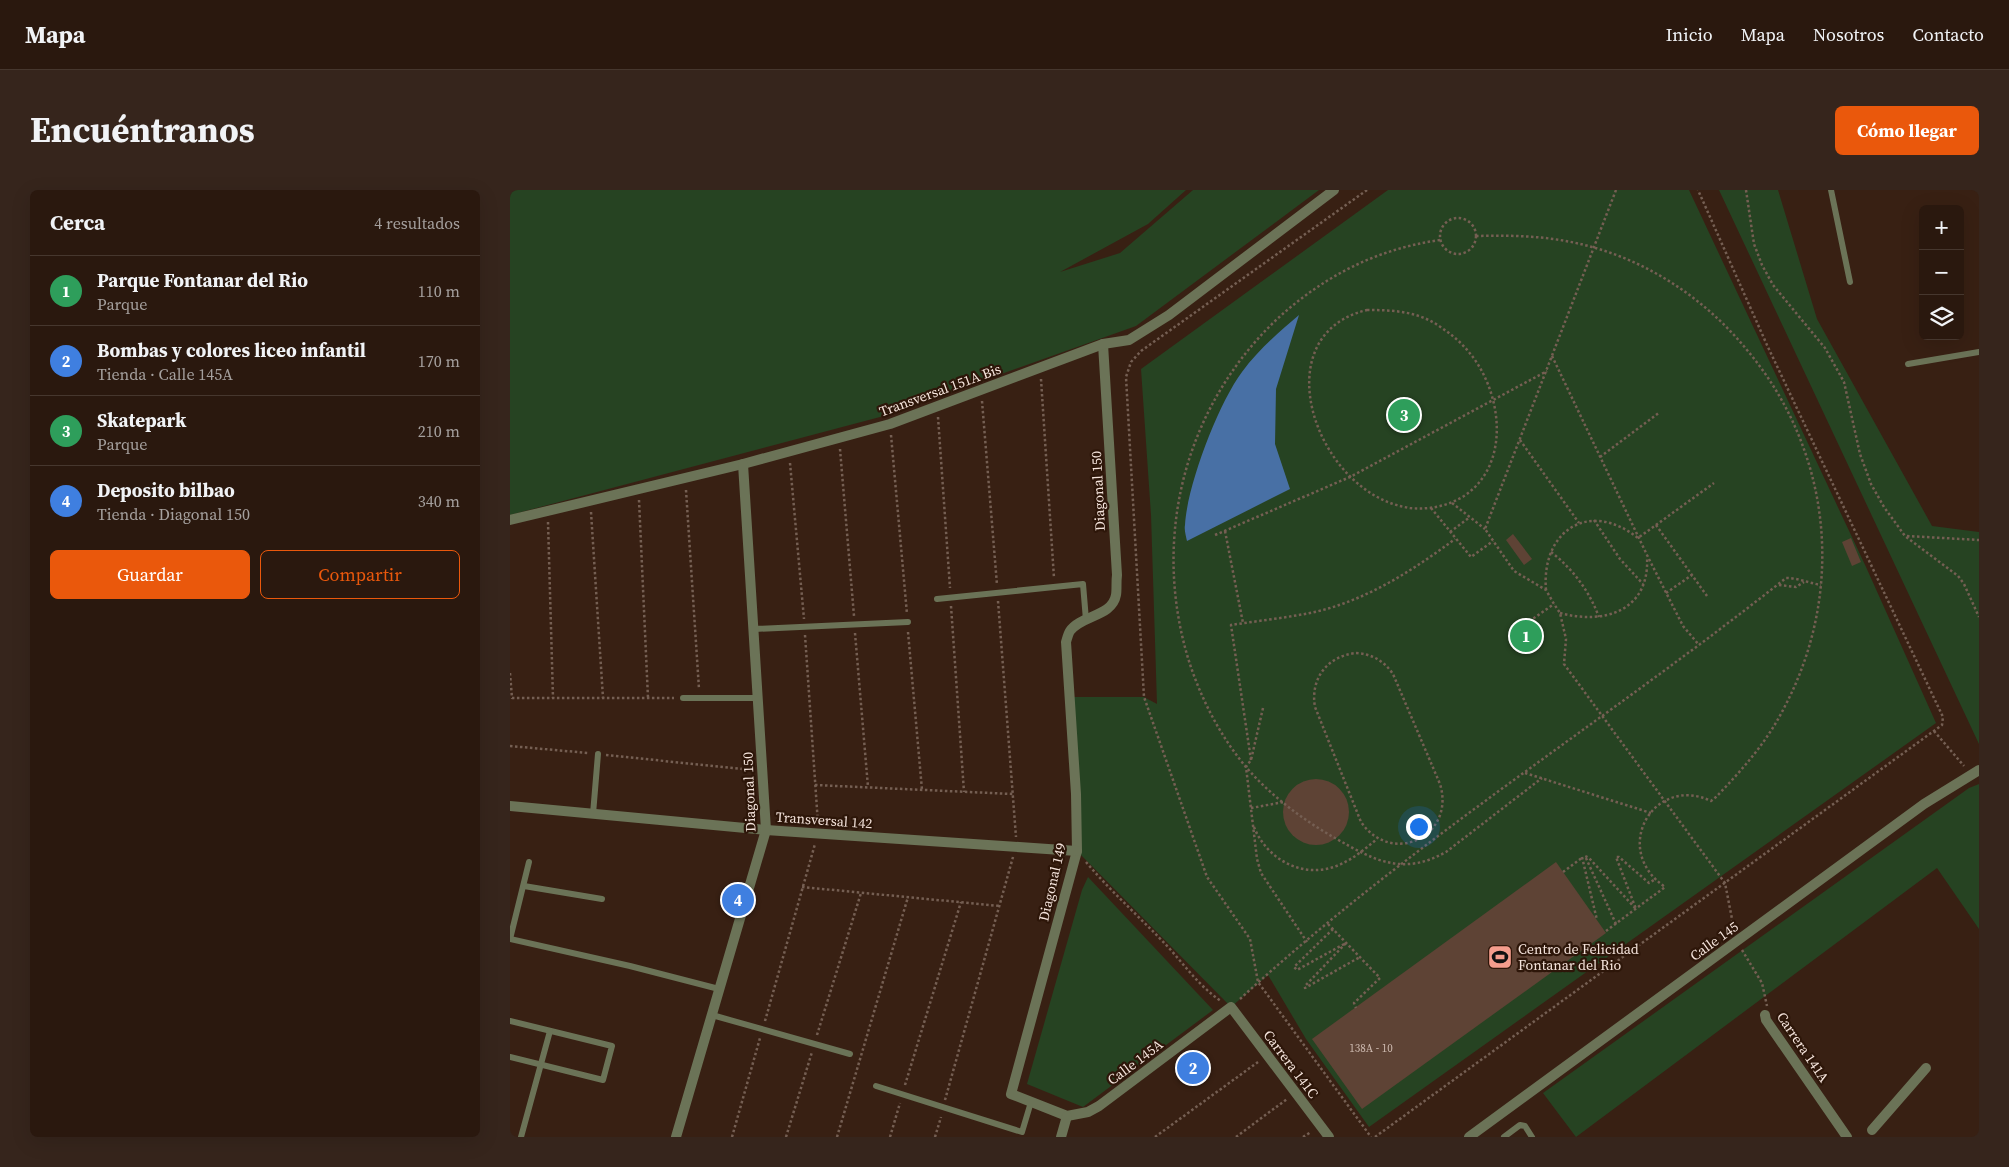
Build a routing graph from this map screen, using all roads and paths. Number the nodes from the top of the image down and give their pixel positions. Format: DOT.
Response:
graph roads {
  1 [pos="1334,190"];
  2 [pos="1367,190"];
  3 [pos="1616,190"];
  4 [pos="1698,190"];
  5 [pos="1746,190"];
  6 [pos="1831,190"];
  7 [pos="1476,236"];
  8 [pos="1440,240"];
  9 [pos="1593,247"];
  10 [pos="1850,282"];
  11 [pos="1103,344"];
  12 [pos="1979,352"];
  13 [pos="1552,355"];
  14 [pos="1908,364"];
  15 [pos="1040,368"];
  16 [pos="1547,371"];
  17 [pos="981,390"];
  18 [pos="1494,400"];
  19 [pos="1660,412"];
  20 [pos="890,424"];
  21 [pos="839,438"];
  22 [pos="1520,440"];
  23 [pos="789,451"];
  24 [pos="1600,457"];
  25 [pos="744,464"];
  26 [pos="1350,477"];
  27 [pos="685,478"];
  28 [pos="1714,483"];
  29 [pos="638,489"];
  30 [pos="590,501"];
  31 [pos="1452,503"];
  32 [pos="1431,508"];
  33 [pos="548,511"];
  34 [pos="1470,517"];
  35 [pos="510,520"];
  36 [pos="1594,520"];
  37 [pos="1579,524"];
  38 [pos="1656,525"];
  39 [pos="1485,529"];
  40 [pos="1225,531"];
  41 [pos="1450,532"];
  42 [pos="1215,535"];
  43 [pos="1905,536"];
  44 [pos="1638,538"];
  45 [pos="1455,539"];
  46 [pos="1493,540"];
  47 [pos="1979,540"];
  48 [pos="1551,552"];
  49 [pos="1647,555"];
  50 [pos="1692,575"];
  51 [pos="1804,582"];
  52 [pos="1778,584"];
  53 [pos="1644,585"];
  54 [pos="1821,585"];
  55 [pos="1055,587"];
  56 [pos="1546,590"];
  57 [pos="998,593"];
  58 [pos="1666,593"];
  59 [pos="1707,596"];
  60 [pos="937,599"];
  61 [pos="1554,604"];
  62 [pos="1560,613"];
  63 [pos="1979,616"];
  64 [pos="1599,617"];
  65 [pos="1086,620"];
  66 [pos="908,622"];
  67 [pos="1243,623"];
  68 [pos="854,625"];
  69 [pos="804,627"];
  70 [pos="754,629"];
  71 [pos="1517,630"];
  72 [pos="1699,645"];
  73 [pos="510,673"];
  74 [pos="553,698"];
  75 [pos="603,698"];
  76 [pos="648,698"];
  77 [pos="683,698"];
  78 [pos="699,698"];
  79 [pos="758,698"];
  80 [pos="1263,708"];
  81 [pos="1603,715"];
  82 [pos="1934,731"];
  83 [pos="510,746"];
  84 [pos="598,754"];
  85 [pos="1251,760"];
  86 [pos="1246,767"];
  87 [pos="763,771"];
  88 [pos="1974,772"];
  89 [pos="1525,773"];
  90 [pos="1542,778"];
  91 [pos="815,785"];
  92 [pos="868,787"];
  93 [pos="922,790"];
  94 [pos="1012,794"];
  95 [pos="1665,801"];
  96 [pos="1284,802"];
  97 [pos="510,806"];
  98 [pos="1251,808"];
  99 [pos="1651,813"];
  100 [pos="593,814"];
  101 [pos="1253,823"];
  102 [pos="766,830"];
  103 [pos="818,834"];
  104 [pos="1423,837"];
  105 [pos="1377,839"];
  106 [pos="1428,844"];
  107 [pos="1016,847"];
  108 [pos="1076,851"];
  109 [pos="1361,852"];
  110 [pos="1584,857"];
  111 [pos="529,862"];
  112 [pos="1400,865"];
  113 [pos="1563,872"];
  114 [pos="1654,880"];
  115 [pos="1725,883"];
  116 [pos="524,886"];
  117 [pos="802,887"];
  118 [pos="861,893"];
  119 [pos="908,897"];
  120 [pos="602,899"];
  121 [pos="961,902"];
  122 [pos="1000,906"];
  123 [pos="1636,909"];
  124 [pos="1598,920"];
  125 [pos="1328,924"];
  126 [pos="1616,924"];
  127 [pos="1333,929"];
  128 [pos="1606,931"];
  129 [pos="510,939"];
  130 [pos="1307,942"];
  131 [pos="1736,942"];
  132 [pos="1346,943"];
  133 [pos="1360,957"];
  134 [pos="1258,982"];
  135 [pos="719,989"];
  136 [pos="1232,1007"];
  137 [pos="1356,1008"];
  138 [pos="712,1015"];
  139 [pos="1765,1015"];
  140 [pos="510,1021"];
  141 [pos="762,1029"];
  142 [pos="550,1031"];
  143 [pos="815,1044"];
  144 [pos="850,1054"];
  145 [pos="1268,1055"];
  146 [pos="510,1057"];
  147 [pos="541,1064"];
  148 [pos="1926,1068"];
  149 [pos="876,1086"];
  150 [pos="1295,1092"];
  151 [pos="902,1095"];
  152 [pos="1031,1102"];
  153 [pos="943,1107"];
  154 [pos="1067,1116"];
  155 [pos="1869,1133"];
  156 [pos="521,1137"];
  157 [pos="676,1137"];
  158 [pos="732,1137"];
  159 [pos="786,1137"];
  160 [pos="837,1137"];
  161 [pos="890,1137"];
  162 [pos="935,1137"];
  163 [pos="1060,1137"];
  164 [pos="1155,1137"];
  165 [pos="1236,1137"];
  166 [pos="1329,1137"];
  167 [pos="1371,1137"];
  168 [pos="1375,1137"];
  169 [pos="1469,1137"];
  170 [pos="1504,1137"];
  171 [pos="1532,1137"];
  172 [pos="1847,1137"];
  1 -- 11 [label="street, Transversal 151A Bis"];
  2 -- 134 [label="path"];
  3 -- 9 [label="path"];
  4 -- 82 [label="path"];
  5 -- 43 [label="path"];
  6 -- 10 [label="lane"];
  7 -- 8 [label="path"];
  7 -- 8 [label="path"];
  7 -- 9 [label="path"];
  8 -- 86 [label="path"];
  9 -- 13 [label="path"];
  9 -- 54 [label="path"];
  11 -- 15 [label="street, Transversal 151A Bis"];
  11 -- 65 [label="street, Diagonal 150"];
  12 -- 14 [label="lane"];
  13 -- 16 [label="path"];
  13 -- 24 [label="path"];
  15 -- 17 [label="street, Transversal 151A Bis"];
  15 -- 55 [label="path"];
  16 -- 18 [label="path"];
  16 -- 22 [label="path"];
  17 -- 20 [label="street, Transversal 151A Bis"];
  17 -- 57 [label="path"];
  18 -- 26 [label="path"];
  18 -- 26 [label="path"];
  18 -- 31 [label="path"];
  19 -- 24 [label="path"];
  20 -- 21 [label="street, Transversal 151A Bis"];
  20 -- 66 [label="path"];
  21 -- 23 [label="street, Transversal 151A Bis"];
  21 -- 68 [label="path"];
  22 -- 37 [label="path"];
  22 -- 39 [label="path"];
  23 -- 25 [label="street, Transversal 151A Bis"];
  23 -- 69 [label="path"];
  24 -- 44 [label="path"];
  25 -- 27 [label="street, Transversal 151A Bis"];
  25 -- 70 [label="street, Diagonal 150"];
  26 -- 32 [label="path"];
  26 -- 40 [label="path"];
  27 -- 29 [label="street, Transversal 151A Bis"];
  27 -- 78 [label="path"];
  28 -- 38 [label="path"];
  29 -- 30 [label="street, Transversal 151A Bis"];
  29 -- 76 [label="path"];
  30 -- 33 [label="street, Transversal 151A Bis"];
  30 -- 75 [label="path"];
  31 -- 32 [label="path"];
  31 -- 34 [label="path"];
  32 -- 41 [label="path"];
  33 -- 35 [label="street, Transversal 151A Bis"];
  33 -- 74 [label="path"];
  34 -- 39 [label="path"];
  34 -- 41 [label="path"];
  36 -- 37 [label="path"];
  36 -- 44 [label="path"];
  36 -- 53 [label="path"];
  37 -- 48 [label="path"];
  38 -- 44 [label="path"];
  38 -- 50 [label="path"];
  39 -- 46 [label="path"];
  40 -- 42 [label="path"];
  40 -- 67 [label="path"];
  41 -- 45 [label="path"];
  43 -- 47 [label="path"];
  43 -- 63 [label="path"];
  44 -- 49 [label="path"];
  45 -- 46 [label="path"];
  45 -- 67 [label="path"];
  46 -- 56 [label="path"];
  48 -- 56 [label="path"];
  48 -- 64 [label="path"];
  49 -- 53 [label="path"];
  49 -- 58 [label="path"];
  50 -- 58 [label="path"];
  50 -- 59 [label="path"];
  51 -- 52 [label="path"];
  51 -- 52 [label="path"];
  51 -- 54 [label="path"];
  52 -- 72 [label="path"];
  53 -- 64 [label="path"];
  54 -- 95 [label="path"];
  55 -- 57 [label="lane"];
  55 -- 65 [label="lane"];
  56 -- 61 [label="path"];
  57 -- 60 [label="lane"];
  57 -- 94 [label="path"];
  58 -- 72 [label="path"];
  61 -- 62 [label="path"];
  61 -- 71 [label="path"];
  62 -- 64 [label="path"];
  62 -- 81 [label="path"];
  65 -- 108 [label="street, Diagonal 149"];
  66 -- 68 [label="lane"];
  66 -- 93 [label="path"];
  67 -- 85 [label="path"];
  68 -- 69 [label="lane"];
  68 -- 92 [label="path"];
  69 -- 70 [label="lane"];
  69 -- 91 [label="path"];
  70 -- 79 [label="street, Diagonal 150"];
  72 -- 81 [label="path"];
  73 -- 74 [label="path"];
  74 -- 75 [label="path"];
  75 -- 76 [label="path"];
  76 -- 77 [label="path"];
  77 -- 78 [label="lane"];
  78 -- 79 [label="lane"];
  79 -- 87 [label="street, Diagonal 150"];
  80 -- 85 [label="path"];
  81 -- 89 [label="path"];
  81 -- 95 [label="path"];
  82 -- 88 [label="path"];
  82 -- 115 [label="path"];
  83 -- 84 [label="path"];
  84 -- 87 [label="path"];
  84 -- 100 [label="lane"];
  85 -- 86 [label="path"];
  86 -- 96 [label="path"];
  86 -- 98 [label="path"];
  87 -- 102 [label="street, Diagonal 150"];
  88 -- 131 [label="street, Calle 145"];
  89 -- 90 [label="path"];
  89 -- 106 [label="path"];
  90 -- 99 [label="path"];
  90 -- 112 [label="path"];
  91 -- 92 [label="path"];
  91 -- 103 [label="path"];
  92 -- 93 [label="path"];
  93 -- 94 [label="path"];
  94 -- 107 [label="path"];
  95 -- 99 [label="path"];
  95 -- 115 [label="path"];
  96 -- 98 [label="path"];
  96 -- 109 [label="path"];
  97 -- 100 [label="street, Transversal 142"];
  98 -- 101 [label="path"];
  99 -- 114 [label="path"];
  100 -- 102 [label="street, Transversal 142"];
  101 -- 109 [label="path"];
  101 -- 130 [label="path"];
  102 -- 103 [label="street, Transversal 142"];
  102 -- 135 [label="street, Diagonal 150"];
  103 -- 107 [label="street, Transversal 142"];
  103 -- 117 [label="path"];
  104 -- 105 [label="path"];
  104 -- 105 [label="path"];
  104 -- 106 [label="path"];
  105 -- 109 [label="path"];
  106 -- 112 [label="path"];
  107 -- 108 [label="street, Transversal 142"];
  107 -- 122 [label="path"];
  108 -- 136 [label="path"];
  108 -- 152 [label="street, Diagonal 149"];
  109 -- 112 [label="path"];
  110 -- 113 [label="path"];
  110 -- 123 [label="path"];
  110 -- 124 [label="path"];
  110 -- 126 [label="path"];
  111 -- 116 [label="lane"];
  112 -- 125 [label="path"];
  114 -- 123 [label="path"];
  114 -- 123 [label="path"];
  115 -- 131 [label="path"];
  115 -- 168 [label="path"];
  116 -- 120 [label="lane"];
  116 -- 129 [label="lane"];
  117 -- 118 [label="path"];
  117 -- 141 [label="path"];
  118 -- 119 [label="path"];
  118 -- 143 [label="path"];
  119 -- 121 [label="path"];
  119 -- 160 [label="path"];
  121 -- 122 [label="path"];
  121 -- 151 [label="path"];
  122 -- 153 [label="path"];
  123 -- 126 [label="path"];
  125 -- 127 [label="path"];
  125 -- 130 [label="path"];
  126 -- 128 [label="path"];
  127 -- 132 [label="path"];
  127 -- 132 [label="path"];
  129 -- 135 [label="lane"];
  130 -- 134 [label="path"];
  131 -- 139 [label="path, Carrera 141A"];
  131 -- 169 [label="street, Calle 145"];
  132 -- 133 [label="path"];
  132 -- 133 [label="path"];
  133 -- 137 [label="path"];
  134 -- 136 [label="path"];
  134 -- 167 [label="path"];
  135 -- 138 [label="street, Diagonal 150"];
  136 -- 145 [label="street, Carrera 141C"];
  136 -- 154 [label="street, Calle 145A"];
  138 -- 141 [label="lane"];
  138 -- 157 [label="street, Diagonal 150"];
  139 -- 172 [label="street, Carrera 141A"];
  140 -- 142 [label="lane"];
  141 -- 143 [label="lane"];
  141 -- 158 [label="path"];
  142 -- 147 [label="lane"];
  142 -- 147 [label="lane"];
  143 -- 144 [label="lane"];
  143 -- 159 [label="path"];
  145 -- 150 [label="street, Carrera 141C"];
  145 -- 164 [label="path"];
  146 -- 147 [label="lane"];
  147 -- 156 [label="lane"];
  148 -- 155 [label="street"];
  149 -- 151 [label="lane"];
  150 -- 165 [label="path"];
  150 -- 166 [label="street, Carrera 141C"];
  151 -- 153 [label="lane"];
  151 -- 161 [label="path"];
  152 -- 153 [label="lane"];
  152 -- 154 [label="street"];
  153 -- 162 [label="path"];
  154 -- 163 [label="street"];
  170 -- 171 [label="lane"];
}
